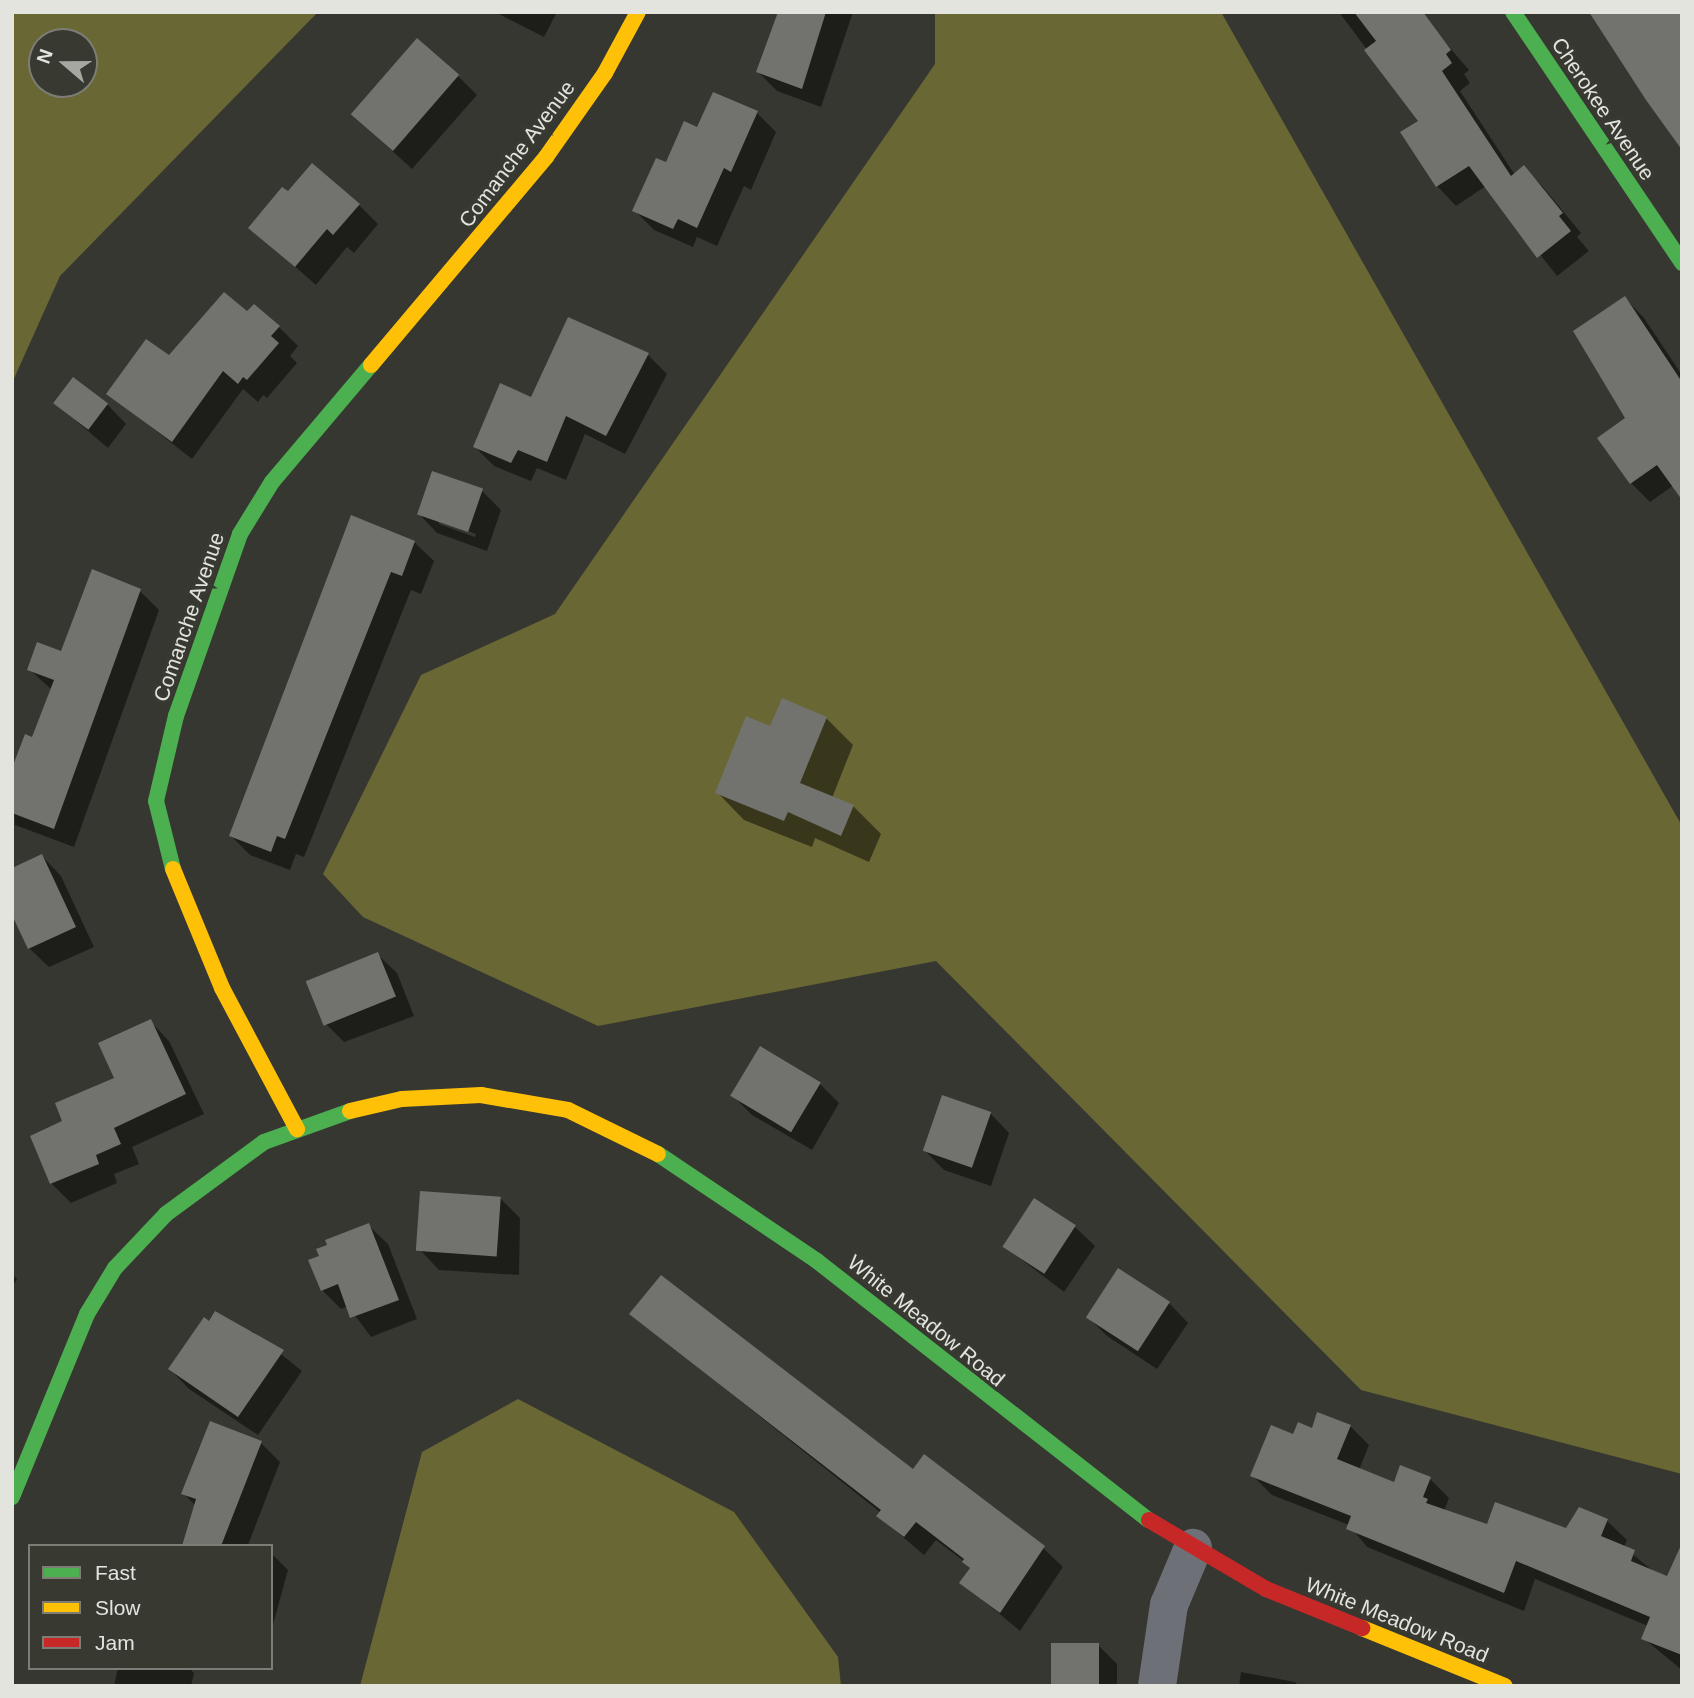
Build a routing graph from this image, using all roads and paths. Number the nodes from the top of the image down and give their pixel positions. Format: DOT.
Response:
graph roads {
  1 [pos="638,12"];
  2 [pos="1513,12"];
  3 [pos="1682,263"];
  4 [pos="297,1129"];
  5 [pos="12,1497"];
  6 [pos="1193,1548"];
  7 [pos="1157,1686"];
  8 [pos="1505,1686"];
  1 -- 4 [label="street, Comanche Avenue"];
  2 -- 3 [label="street, Cherokee Avenue"];
  4 -- 5 [label="street, White Meadow Road"];
  4 -- 6 [label="street, White Meadow Road"];
  6 -- 7 [label="street"];
  6 -- 8 [label="street, White Meadow Road"];
}
